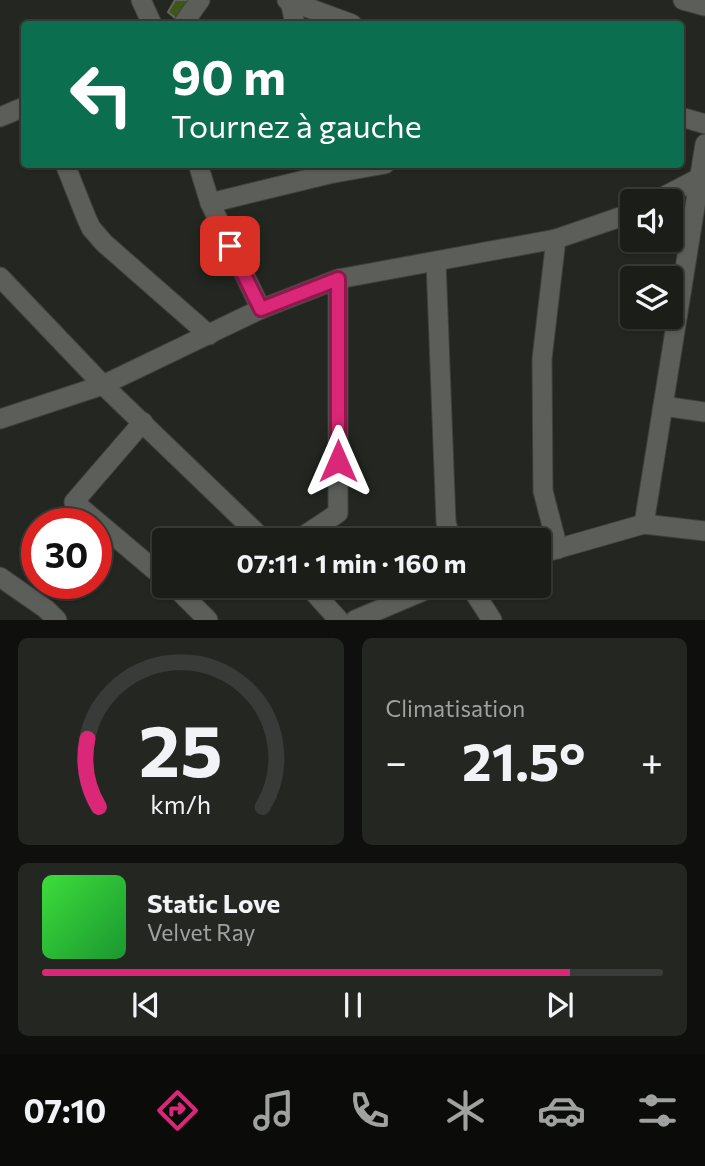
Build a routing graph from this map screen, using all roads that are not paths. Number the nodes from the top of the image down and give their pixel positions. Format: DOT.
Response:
graph roads {
  1 [pos="141,0"];
  2 [pos="200,0"];
  3 [pos="683,0"];
  4 [pos="289,1"];
  5 [pos="705,6"];
  6 [pos="151,21"];
  7 [pos="185,21"];
  8 [pos="294,21"];
  9 [pos="344,21"];
  10 [pos="21,108"];
  11 [pos="0,117"];
  12 [pos="684,118"];
  13 [pos="705,124"];
  14 [pos="705,144"];
  15 [pos="67,168"];
  16 [pos="199,168"];
  17 [pos="328,169"];
  18 [pos="702,176"];
  19 [pos="678,189"];
  20 [pos="209,203"];
  21 [pos="620,218"];
  22 [pos="556,239"];
  23 [pos="436,262"];
  24 [pos="0,277"];
  25 [pos="338,279"];
  26 [pos="261,309"];
  27 [pos="209,335"];
  28 [pos="103,385"];
  29 [pos="663,406"];
  30 [pos="705,412"];
  31 [pos="0,419"];
  32 [pos="143,422"];
  33 [pos="644,524"];
  34 [pos="252,528"];
  35 [pos="316,528"];
  36 [pos="448,528"];
  37 [pos="546,528"];
  38 [pos="705,531"];
  39 [pos="551,550"];
  40 [pos="152,568"];
  41 [pos="0,577"];
  42 [pos="186,598"];
  43 [pos="319,598"];
  44 [pos="407,598"];
  45 [pos="478,598"];
  46 [pos="57,620"];
  47 [pos="208,620"];
  48 [pos="339,620"];
  49 [pos="355,620"];
  50 [pos="492,620"];
  1 -- 6 [label="street"];
  2 -- 7 [label="street"];
  3 -- 5 [label="street"];
  4 -- 8 [label="street"];
  4 -- 9 [label="street"];
  10 -- 11 [label="street"];
  12 -- 13 [label="street"];
  14 -- 18 [label="street"];
  15 -- 27 [label="street"];
  16 -- 20 [label="street"];
  17 -- 20 [label="street"];
  18 -- 19 [label="street"];
  18 -- 29 [label="street"];
  20 -- 26 [label="street"];
  21 -- 22 [label="street"];
  22 -- 23 [label="street"];
  22 -- 37 [label="street"];
  23 -- 25 [label="street"];
  23 -- 36 [label="street"];
  24 -- 28 [label="street"];
  25 -- 26 [label="street"];
  25 -- 35 [label="street"];
  26 -- 27 [label="street"];
  27 -- 28 [label="street"];
  28 -- 31 [label="street"];
  28 -- 32 [label="street"];
  29 -- 30 [label="street"];
  29 -- 33 [label="street"];
  32 -- 34 [label="street"];
  32 -- 40 [label="street"];
  33 -- 38 [label="street"];
  33 -- 39 [label="street"];
  41 -- 46 [label="street"];
  42 -- 47 [label="street"];
  43 -- 48 [label="street"];
  44 -- 49 [label="street"];
  45 -- 50 [label="street"];
}
